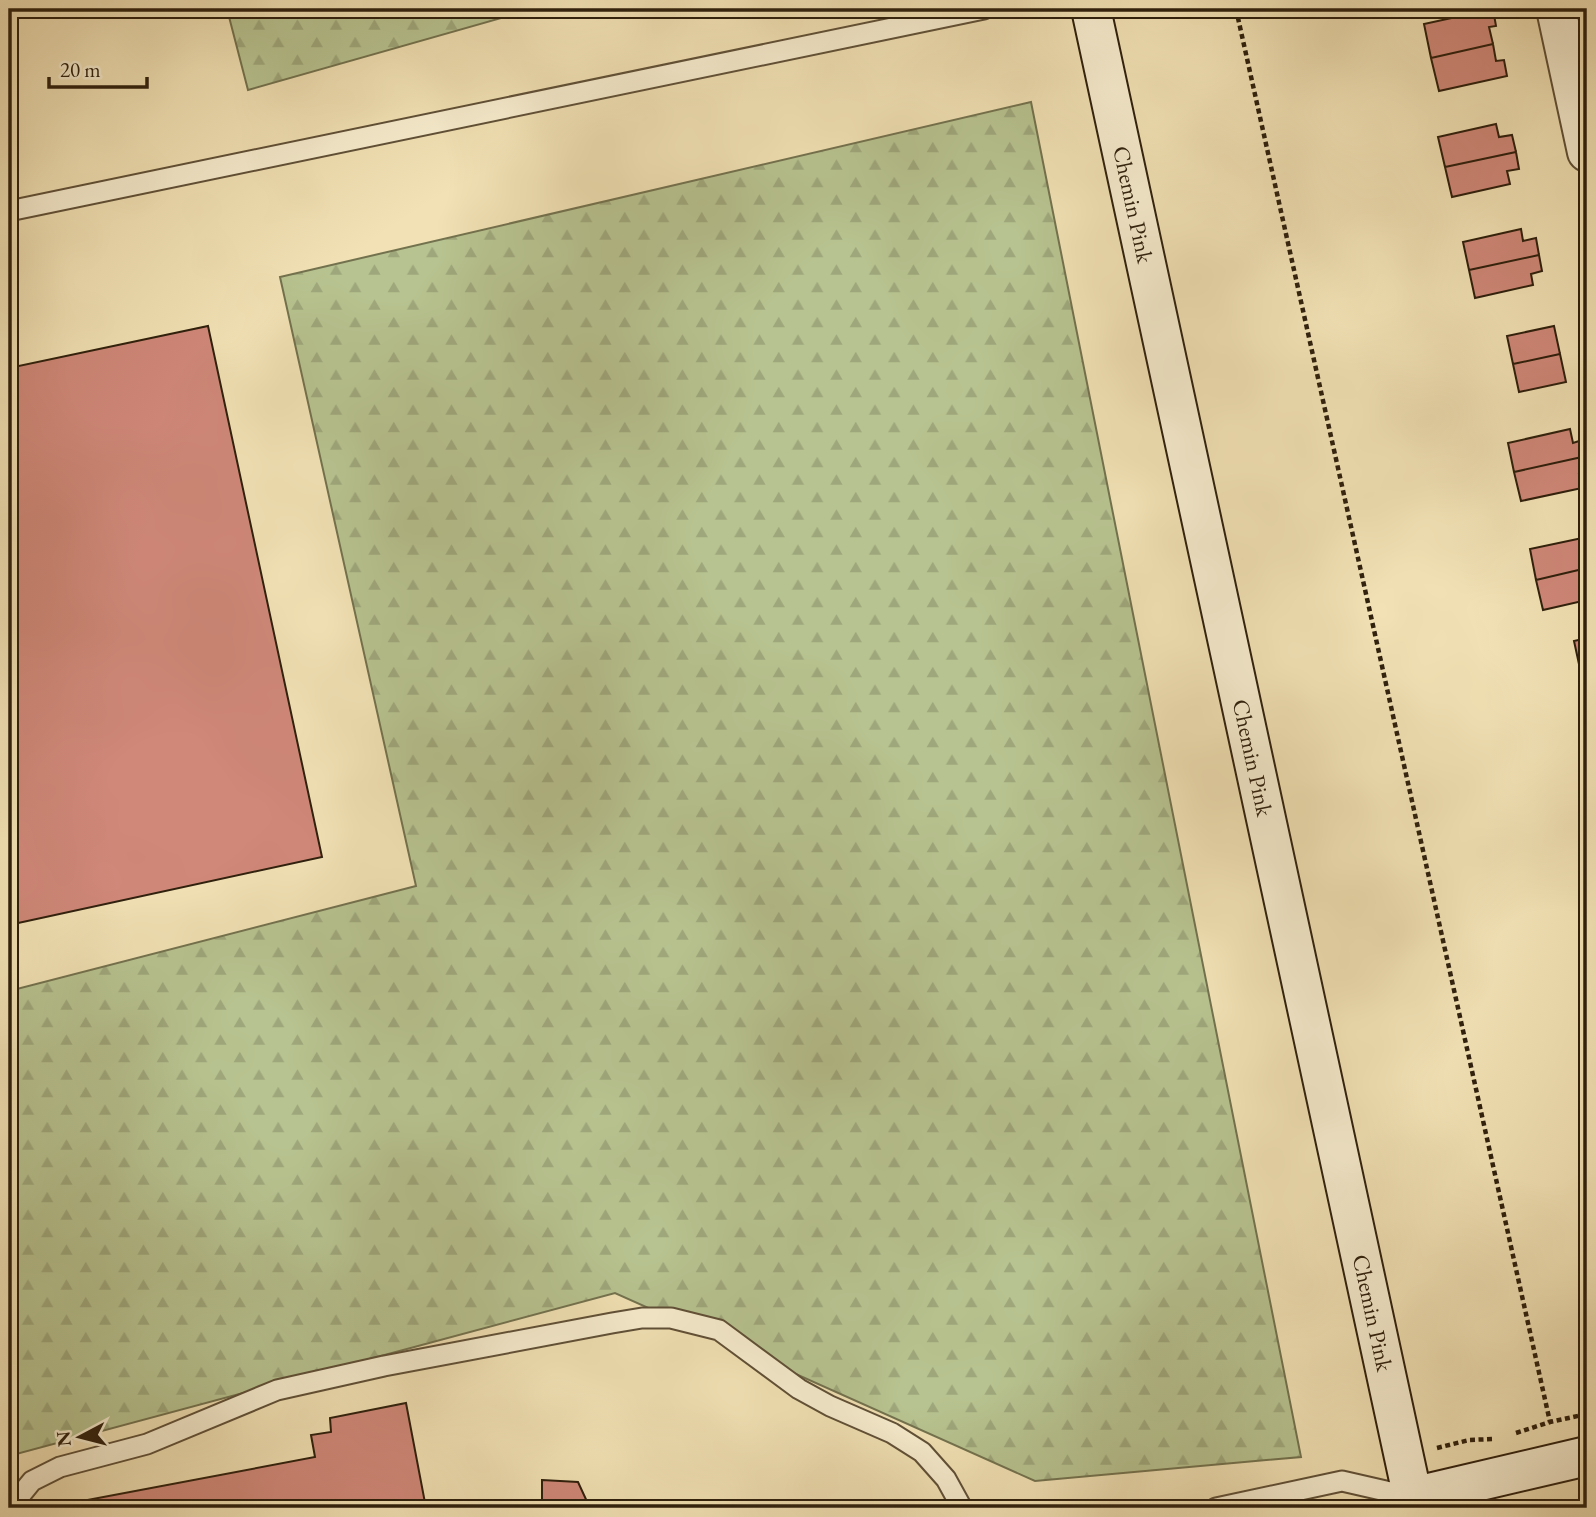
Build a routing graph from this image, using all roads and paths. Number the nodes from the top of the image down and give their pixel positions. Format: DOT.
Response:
graph roads {
  1 [pos="984,9"];
  2 [pos="1091,9"];
  3 [pos="1236,9"];
  4 [pos="1556,9"];
  5 [pos="1587,152"];
  6 [pos="9,211"];
  7 [pos="1587,1414"];
  8 [pos="1550,1422"];
  9 [pos="1513,1434"];
  10 [pos="1500,1439"];
  11 [pos="1402,1456"];
  12 [pos="1587,1456"];
  13 [pos="1404,1504"];
  14 [pos="10,1508"];
  15 [pos="962,1508"];
  16 [pos="1216,1508"];
  1 -- 6 [label="lane"];
  2 -- 11 [label="main road, Chemin Pink"];
  3 -- 8 [label="path"];
  4 -- 5 [label="main road"];
  7 -- 8 [label="path"];
  8 -- 9 [label="path"];
  10 -- 11 [label="path"];
  11 -- 13 [label="main road, Chemin Pink"];
  12 -- 13 [label="main road"];
  13 -- 16 [label="lane"];
  14 -- 15 [label="lane"];
}
